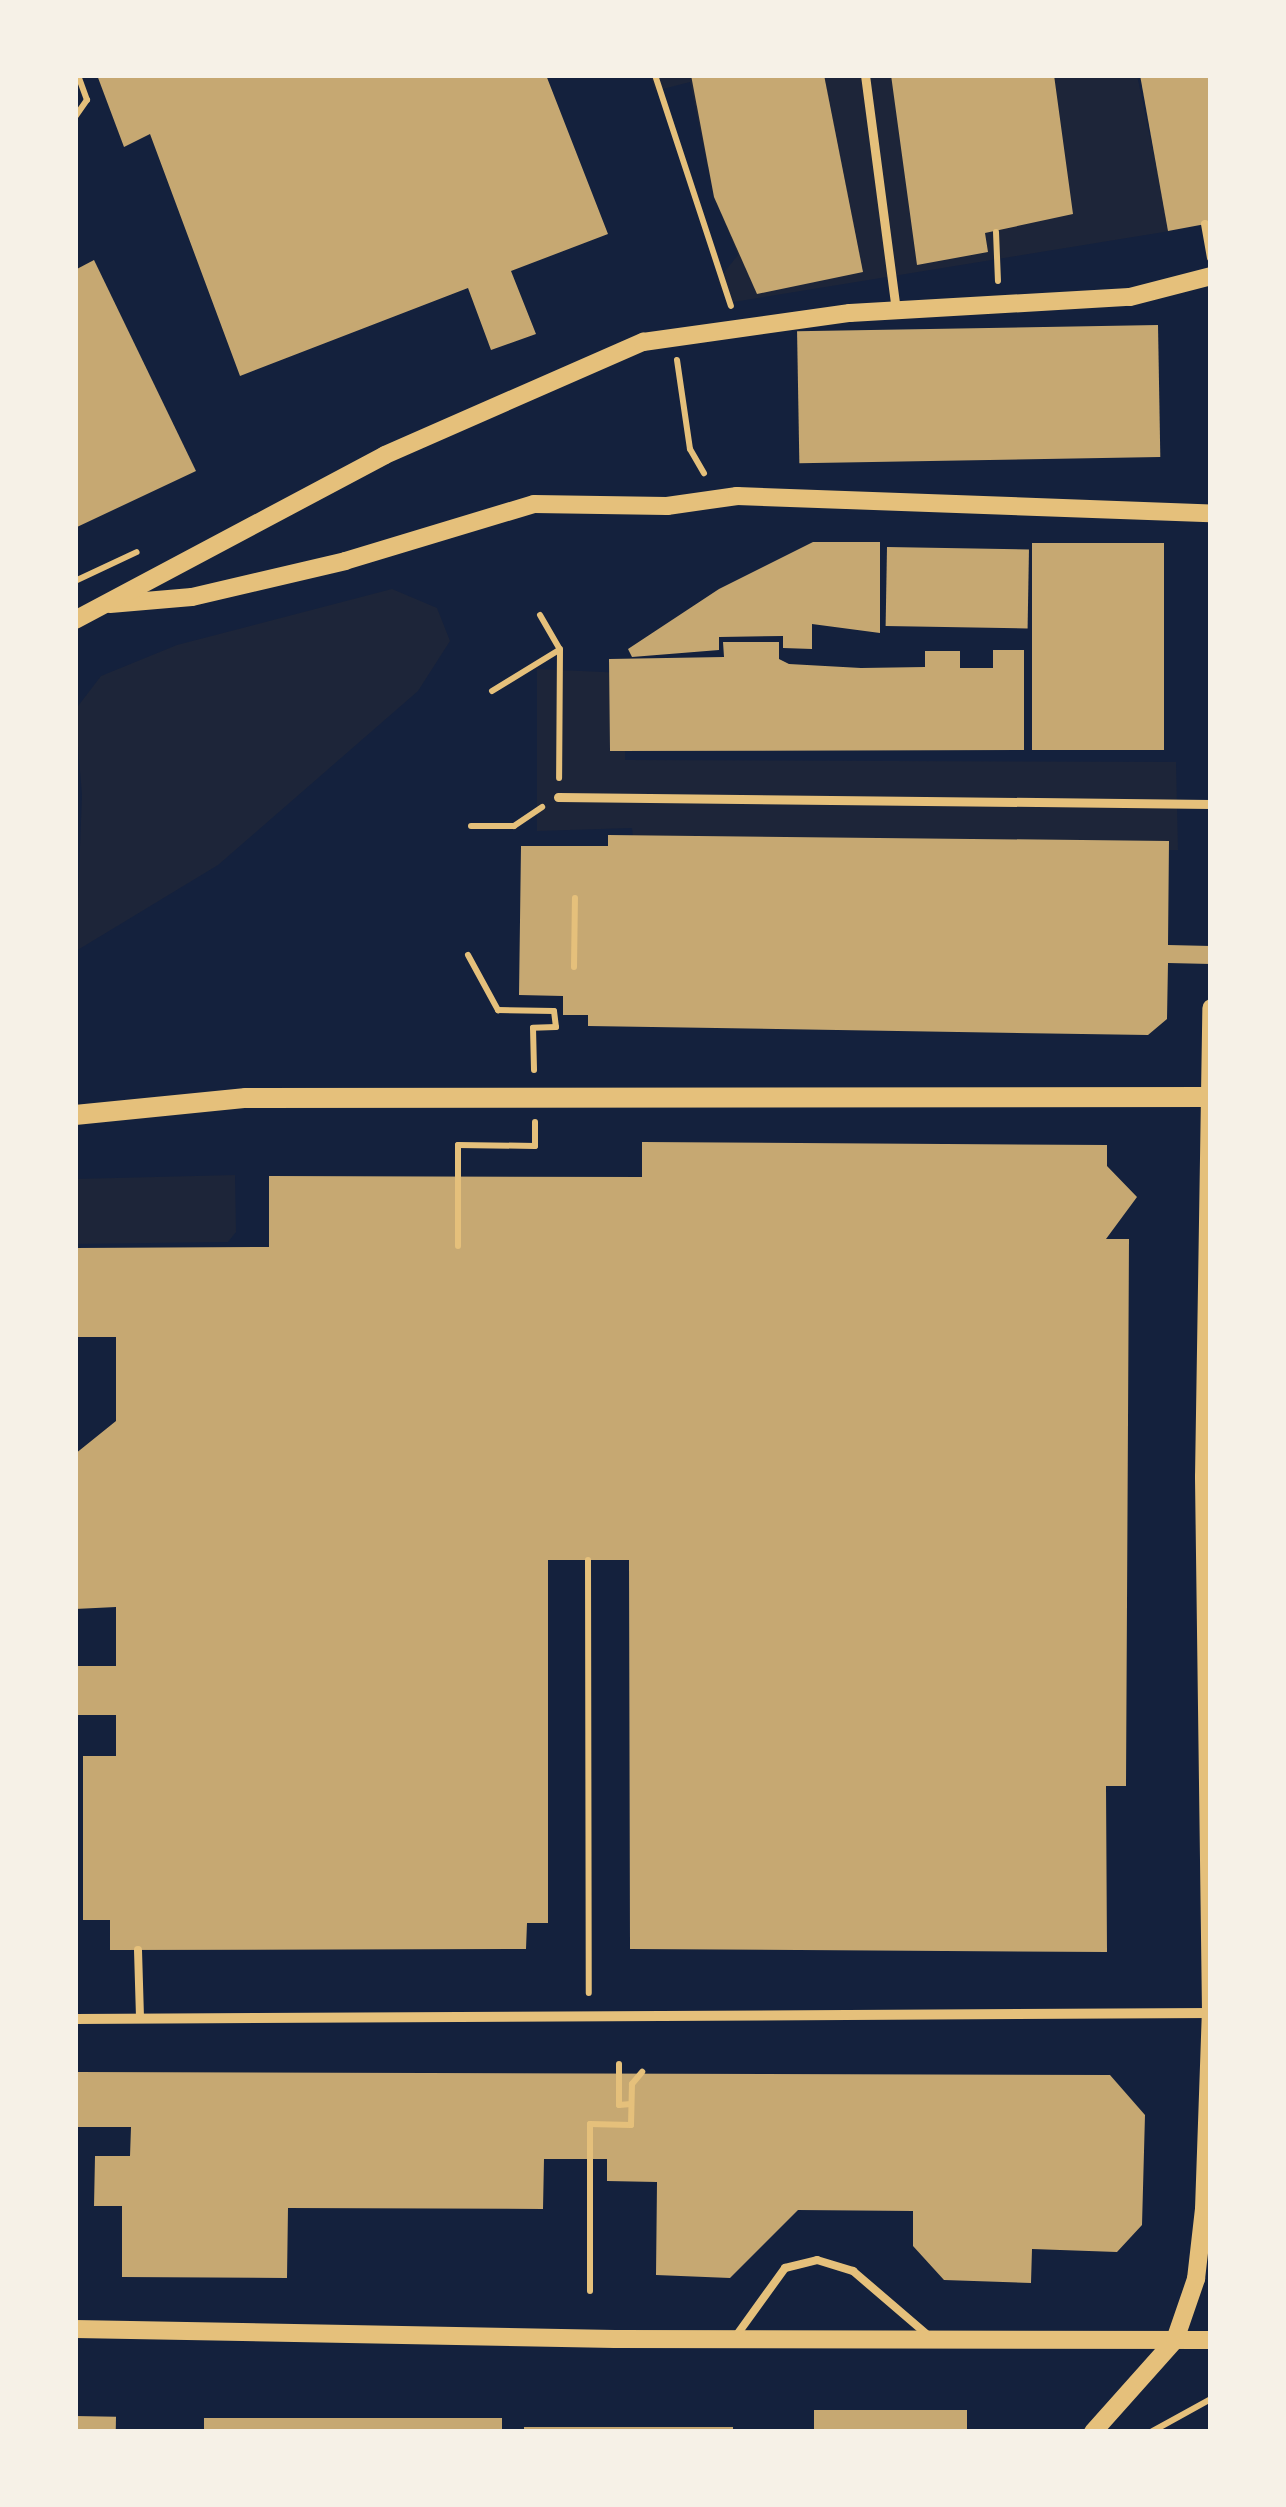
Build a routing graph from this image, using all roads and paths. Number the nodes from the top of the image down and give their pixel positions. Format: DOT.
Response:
graph roads {
  1 [pos="78,75"];
  2 [pos="655,75"];
  3 [pos="866,75"];
  4 [pos="75,117"];
  5 [pos="1205,224"];
  6 [pos="996,232"];
  7 [pos="1211,257"];
  8 [pos="1211,276"];
  9 [pos="1000,302"];
  10 [pos="896,311"];
  11 [pos="738,326"];
  12 [pos="676,334"];
  13 [pos="737,496"];
  14 [pos="1211,513"];
  15 [pos="104,604"];
  16 [pos="540,615"];
  17 [pos="75,620"];
  18 [pos="560,649"];
  19 [pos="492,691"];
  20 [pos="558,797"];
  21 [pos="1211,804"];
  22 [pos="470,826"];
  23 [pos="514,826"];
  24 [pos="575,898"];
  25 [pos="468,955"];
  26 [pos="574,967"];
  27 [pos="1211,1008"];
  28 [pos="554,1011"];
  29 [pos="1208,1096"];
  30 [pos="75,1114"];
  31 [pos="1208,1425"];
  32 [pos="588,1560"];
  33 [pos="138,1950"];
  34 [pos="589,1970"];
  35 [pos="1211,2012"];
  36 [pos="75,2018"];
  37 [pos="140,2018"];
  38 [pos="619,2064"];
  39 [pos="642,2072"];
  40 [pos="631,2104"];
  41 [pos="590,2291"];
  42 [pos="75,2329"];
  43 [pos="734,2340"];
  44 [pos="933,2340"];
  45 [pos="1175,2340"];
  46 [pos="1211,2340"];
  47 [pos="1211,2400"];
  48 [pos="1094,2432"];
  49 [pos="1151,2432"];
  1 -- 4 [label="path"];
  2 -- 11 [label="path"];
  3 -- 10 [label="street"];
  5 -- 7 [label="lane"];
  6 -- 9 [label="path"];
  8 -- 9 [label="street"];
  9 -- 10 [label="street"];
  10 -- 11 [label="street"];
  11 -- 12 [label="street"];
  12 -- 13 [label="path"];
  12 -- 15 [label="street"];
  13 -- 14 [label="street"];
  13 -- 15 [label="street"];
  15 -- 17 [label="street"];
  16 -- 18 [label="path"];
  18 -- 19 [label="path"];
  18 -- 20 [label="path"];
  20 -- 21 [label="street"];
  22 -- 23 [label="path"];
  24 -- 26 [label="path"];
  25 -- 28 [label="path"];
  27 -- 29 [label="street"];
  29 -- 30 [label="main road"];
  29 -- 31 [label="street"];
  31 -- 35 [label="street"];
  32 -- 34 [label="path"];
  33 -- 37 [label="lane"];
  35 -- 37 [label="street"];
  35 -- 45 [label="street"];
  36 -- 37 [label="street"];
  38 -- 40 [label="path"];
  39 -- 40 [label="path"];
  40 -- 41 [label="path"];
  42 -- 43 [label="street"];
  43 -- 44 [label="street"];
  43 -- 44 [label="lane"];
  44 -- 45 [label="street"];
  45 -- 46 [label="street"];
  45 -- 48 [label="street"];
  47 -- 49 [label="path"];
}
